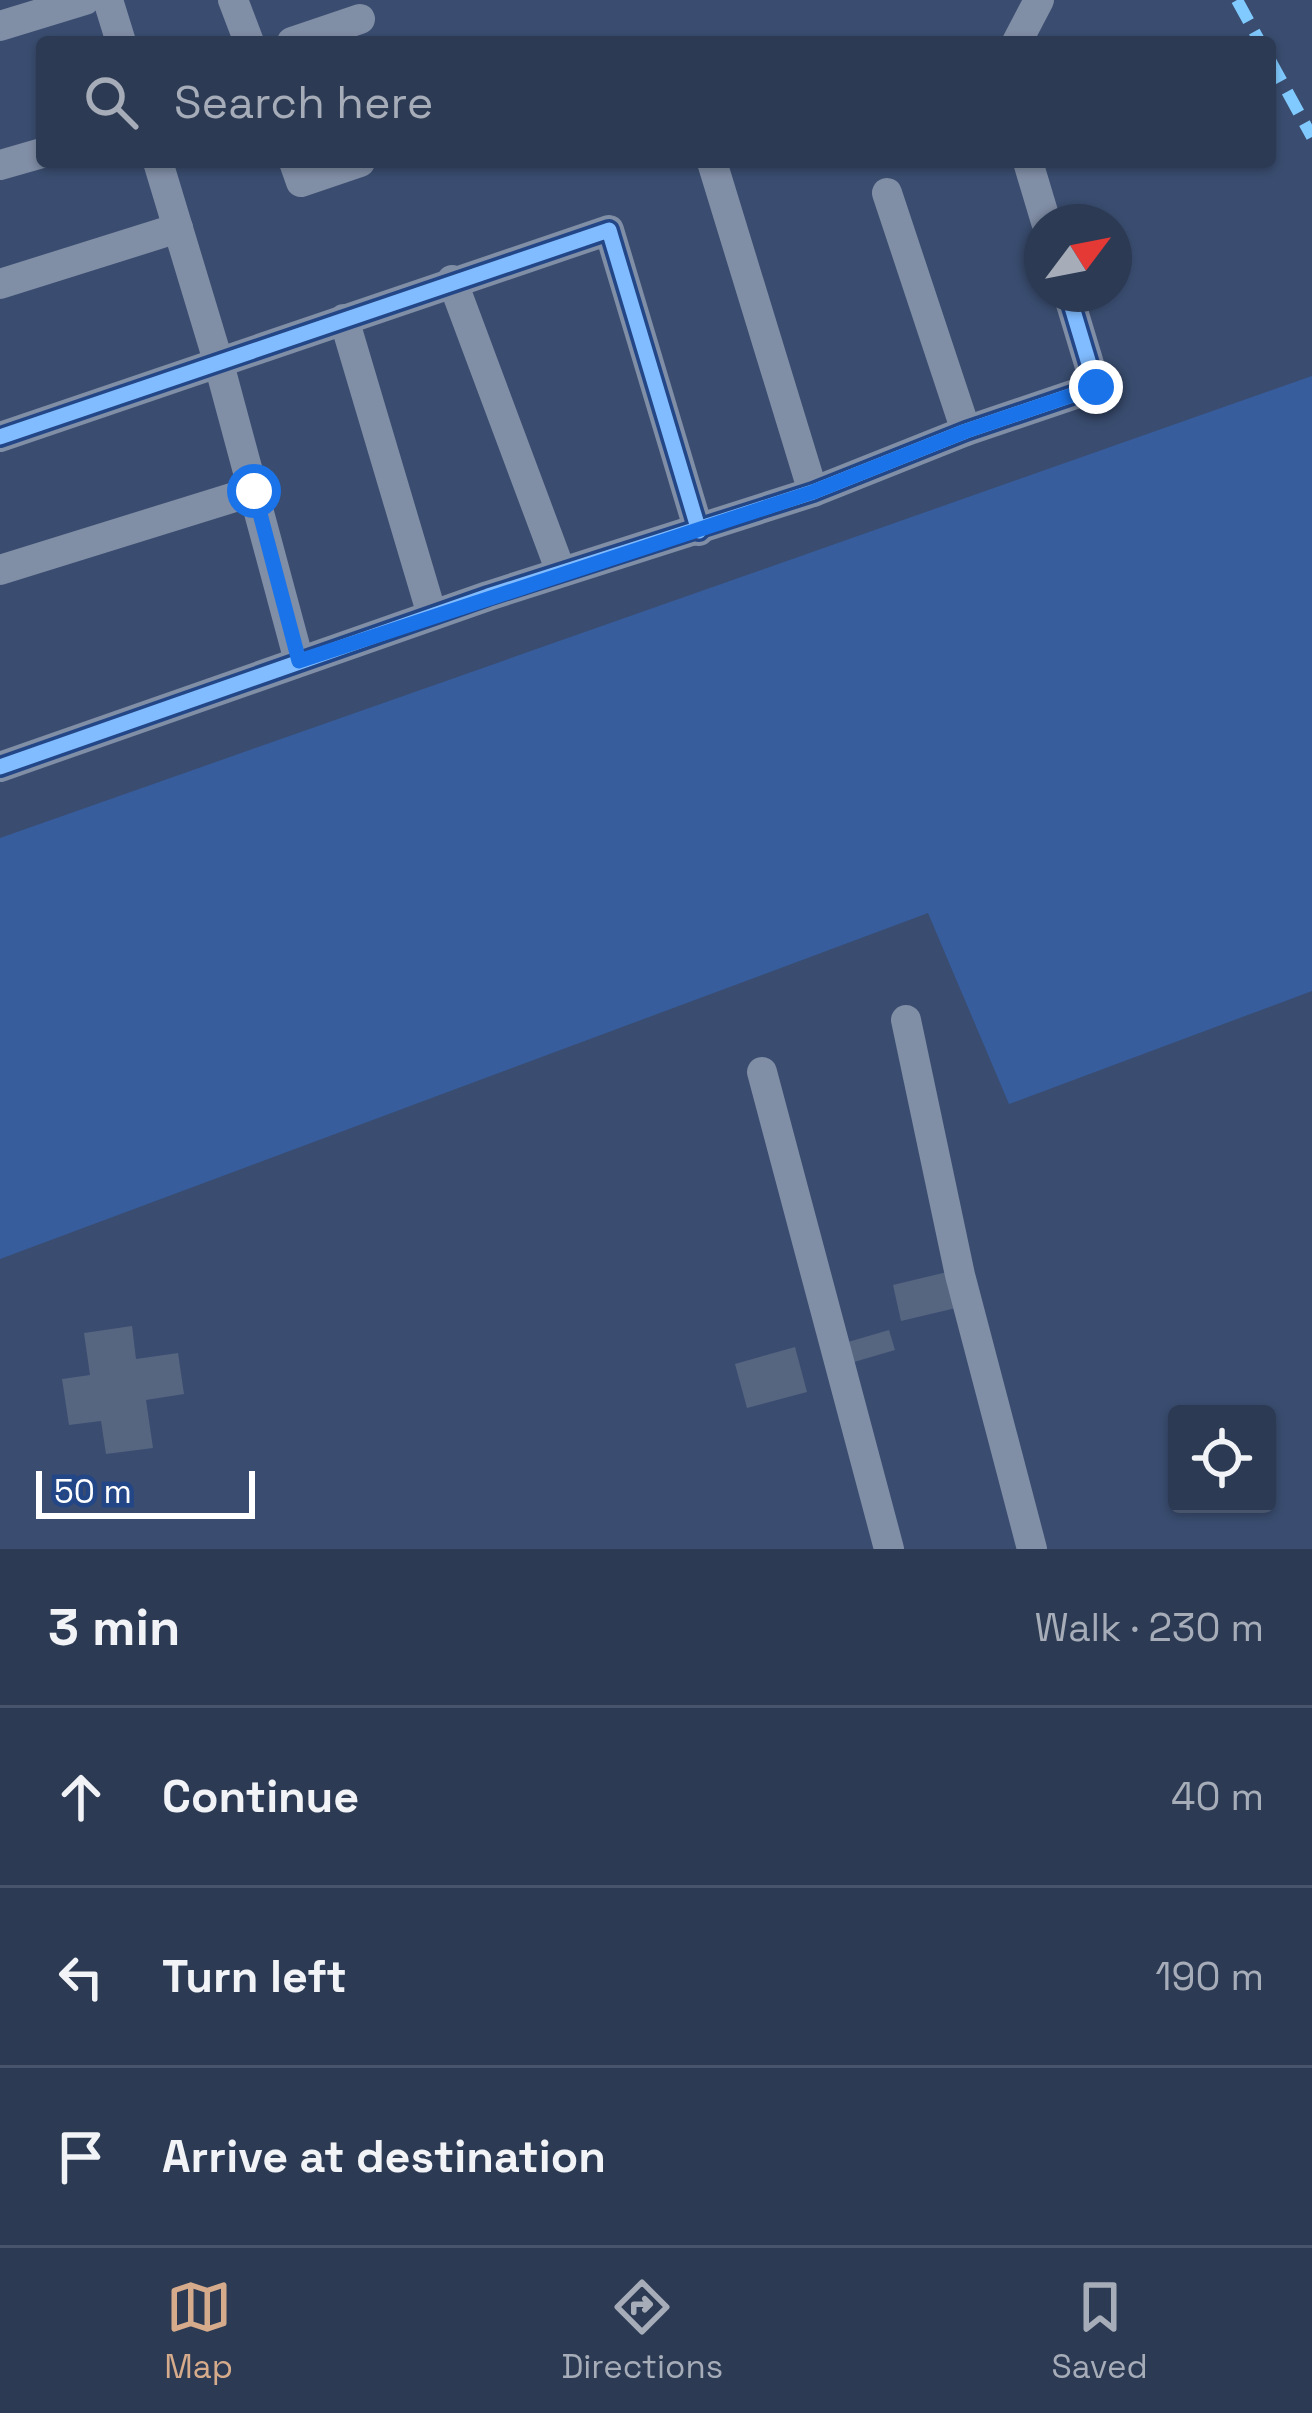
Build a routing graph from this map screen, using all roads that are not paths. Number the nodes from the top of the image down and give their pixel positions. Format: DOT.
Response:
graph roads {
  1 [pos="86,0"];
  2 [pos="108,0"];
  3 [pos="233,0"];
  4 [pos="1039,0"];
  5 [pos="360,19"];
  6 [pos="0,26"];
  7 [pos="119,36"];
  8 [pos="247,36"];
  9 [pos="310,36"];
  10 [pos="1020,36"];
  11 [pos="36,155"];
  12 [pos="0,165"];
  13 [pos="160,168"];
  14 [pos="296,168"];
  15 [pos="342,168"];
  16 [pos="714,168"];
  17 [pos="1030,168"];
  18 [pos="886,193"];
  19 [pos="1041,204"];
  20 [pos="178,228"];
  21 [pos="452,280"];
  22 [pos="0,284"];
  23 [pos="1073,312"];
  24 [pos="344,319"];
  25 [pos="219,364"];
  26 [pos="966,431"];
  27 [pos="0,436"];
  28 [pos="254,491"];
  29 [pos="813,492"];
  30 [pos="699,531"];
  31 [pos="0,570"];
  32 [pos="561,572"];
  33 [pos="432,615"];
  34 [pos="299,661"];
  35 [pos="0,766"];
  36 [pos="906,1020"];
  37 [pos="762,1072"];
  38 [pos="889,1549"];
  39 [pos="1032,1549"];
  1 -- 6 [label="street"];
  2 -- 7 [label="street"];
  3 -- 8 [label="street"];
  4 -- 10 [label="street"];
  5 -- 9 [label="street"];
  11 -- 12 [label="street"];
  13 -- 20 [label="street"];
  14 -- 15 [label="street"];
  16 -- 29 [label="street"];
  17 -- 19 [label="street"];
  18 -- 26 [label="street"];
  20 -- 22 [label="street"];
  20 -- 25 [label="street"];
  21 -- 24 [label="street"];
  21 -- 30 [label="street"];
  21 -- 32 [label="street"];
  23 -- 26 [label="street"];
  24 -- 25 [label="street"];
  24 -- 33 [label="street"];
  25 -- 27 [label="street"];
  25 -- 28 [label="street"];
  26 -- 29 [label="street"];
  28 -- 31 [label="street"];
  28 -- 34 [label="street"];
  29 -- 30 [label="street"];
  30 -- 32 [label="street"];
  32 -- 33 [label="street"];
  33 -- 34 [label="street"];
  34 -- 35 [label="street"];
  36 -- 39 [label="street"];
  37 -- 38 [label="street"];
}
